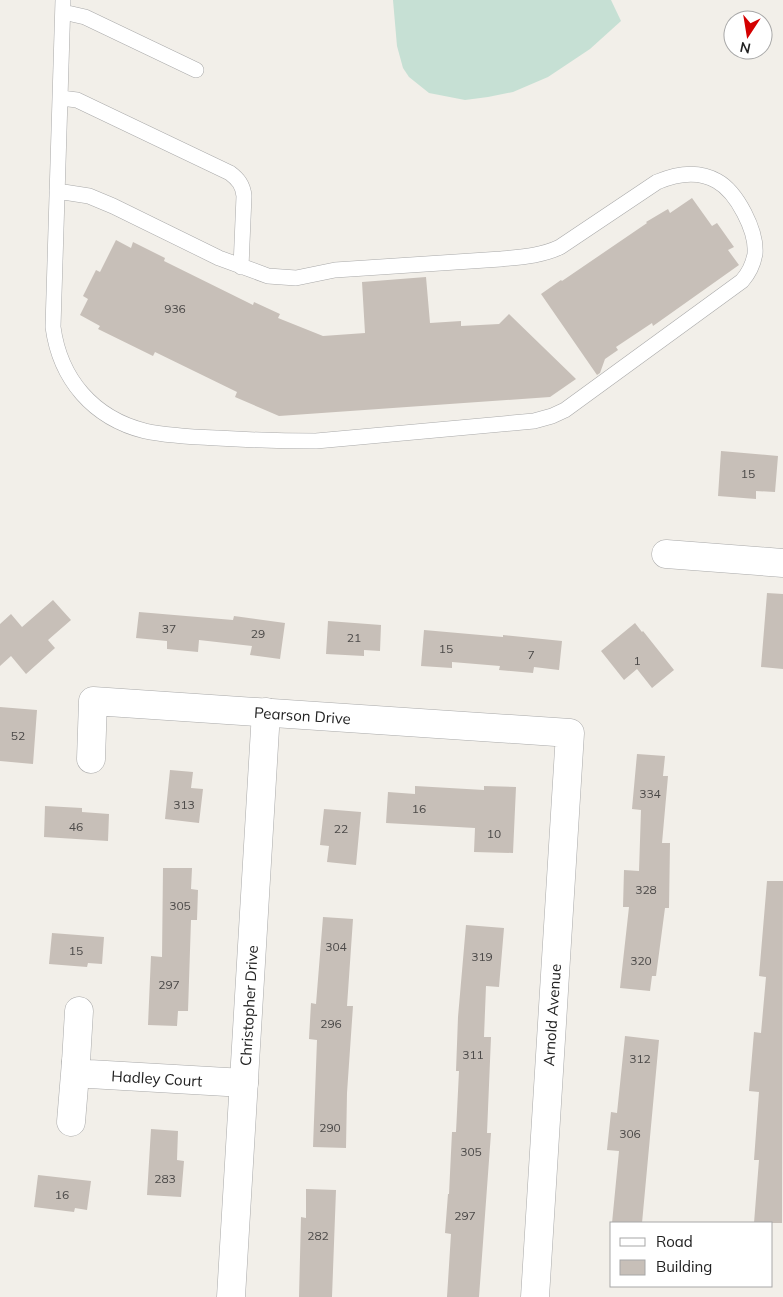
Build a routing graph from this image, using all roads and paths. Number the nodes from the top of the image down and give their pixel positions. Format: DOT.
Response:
graph roads {
  1 [pos="63,6"];
  2 [pos="196,70"];
  3 [pos="61,98"];
  4 [pos="58,191"];
  5 [pos="241,267"];
  6 [pos="666,554"];
  7 [pos="783,563"];
  8 [pos="266,712"];
  9 [pos="570,733"];
  10 [pos="92,759"];
  11 [pos="79,1011"];
  12 [pos="76,1062"];
  13 [pos="244,1083"];
  14 [pos="70,1122"];
  15 [pos="231,1297"];
  16 [pos="535,1297"];
  1 -- 2 [label="lane"];
  1 -- 3 [label="lane"];
  3 -- 4 [label="lane"];
  3 -- 5 [label="lane"];
  4 -- 5 [label="lane"];
  4 -- 5 [label="lane"];
  6 -- 7 [label="street"];
  8 -- 9 [label="street, Pearson Drive"];
  8 -- 10 [label="street, Pearson Drive"];
  8 -- 13 [label="street, Christopher Drive"];
  9 -- 16 [label="street, Arnold Avenue"];
  11 -- 12 [label="street"];
  12 -- 13 [label="street, Hadley Court"];
  12 -- 14 [label="street"];
  13 -- 15 [label="street, Christopher Drive"];
}
